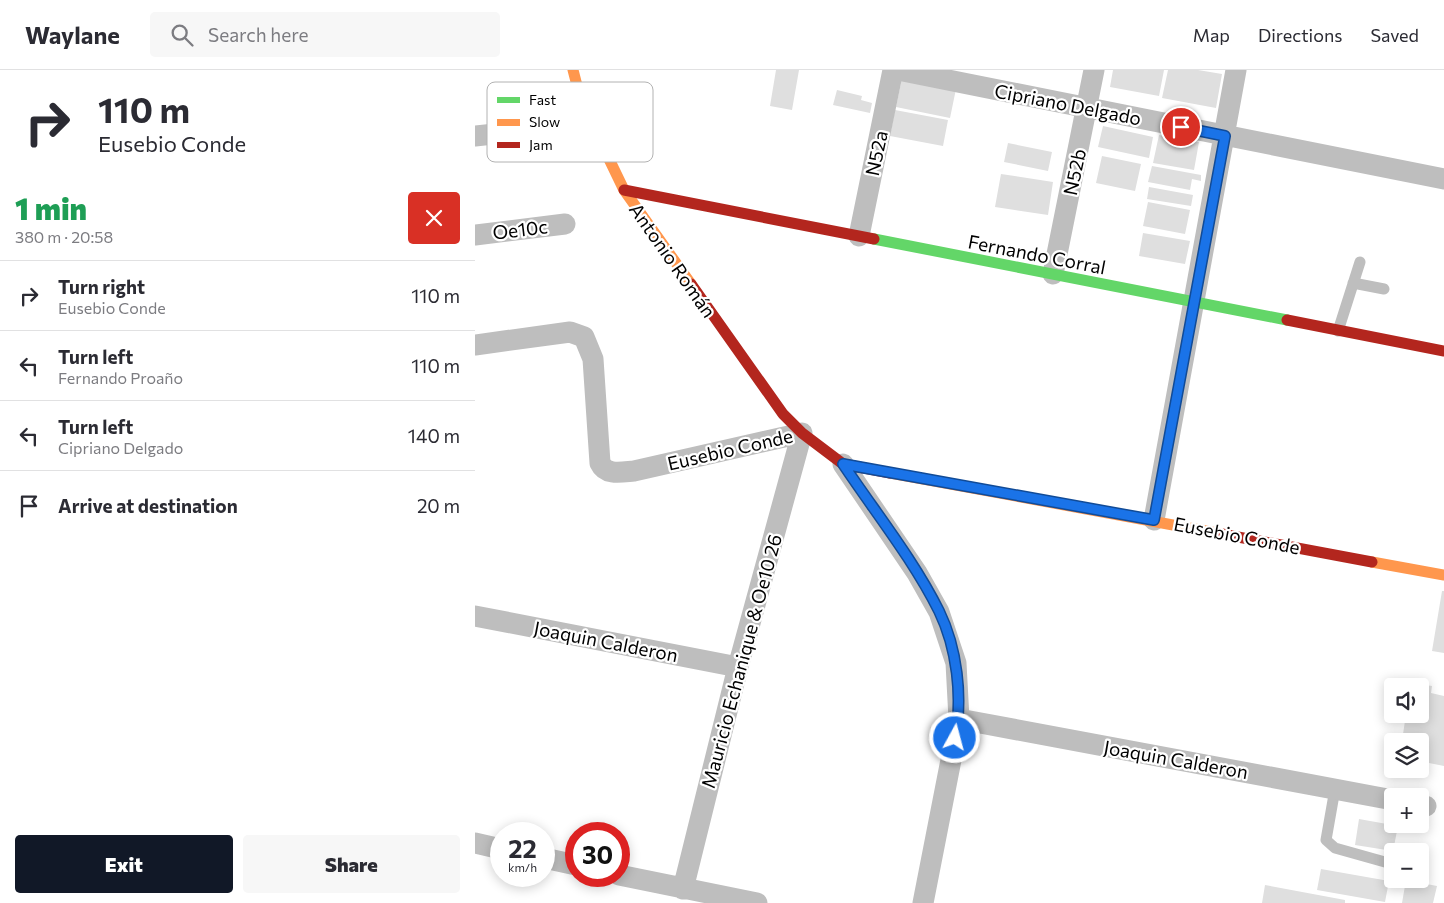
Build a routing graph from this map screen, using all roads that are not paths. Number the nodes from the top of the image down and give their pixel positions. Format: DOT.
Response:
graph roads {
  1 [pos="893,70"];
  2 [pos="899,70"];
  3 [pos="1094,70"];
  4 [pos="1236,70"];
  5 [pos="1088,107"];
  6 [pos="1225,136"];
  7 [pos="610,162"];
  8 [pos="1444,179"];
  9 [pos="624,190"];
  10 [pos="565,224"];
  11 [pos="475,235"];
  12 [pos="859,236"];
  13 [pos="1360,262"];
  14 [pos="1053,274"];
  15 [pos="1353,283"];
  16 [pos="1384,288"];
  17 [pos="1194,303"];
  18 [pos="1338,331"];
  19 [pos="475,345"];
  20 [pos="1444,351"];
  21 [pos="802,433"];
  22 [pos="843,464"];
  23 [pos="1154,520"];
  24 [pos="1444,575"];
  25 [pos="475,616"];
  26 [pos="738,667"];
  27 [pos="959,719"];
  28 [pos="1335,789"];
  29 [pos="1384,798"];
  30 [pos="475,846"];
  31 [pos="490,848"];
  32 [pos="1384,862"];
  33 [pos="630,877"];
  34 [pos="683,889"];
  35 [pos="757,903"];
  36 [pos="923,903"];
  1 -- 12 [label="street, N52a"];
  2 -- 5 [label="street, Cipriano Delgado"];
  3 -- 5 [label="street, N52b"];
  4 -- 6 [label="street"];
  5 -- 6 [label="street, Cipriano Delgado"];
  5 -- 14 [label="street, N52b"];
  6 -- 8 [label="street, Cipriano Delgado"];
  6 -- 17 [label="street"];
  7 -- 9 [label="street, Antonio Román"];
  9 -- 12 [label="street, Fernando Corral"];
  9 -- 21 [label="street, Antonio Román"];
  10 -- 11 [label="street, Oe10c"];
  12 -- 14 [label="street, Fernando Corral"];
  13 -- 15 [label="lane"];
  14 -- 17 [label="street, Fernando Corral"];
  15 -- 16 [label="lane"];
  15 -- 18 [label="lane"];
  17 -- 18 [label="street, Fernando Corral"];
  17 -- 23 [label="street"];
  18 -- 20 [label="street, Fernando Corral"];
  19 -- 21 [label="street, Eusebio Conde"];
  21 -- 22 [label="street, Eusebio Conde"];
  21 -- 26 [label="street, Mauricio Echanique & Oe10 26"];
  22 -- 23 [label="street, Eusebio Conde"];
  22 -- 27 [label="street"];
  23 -- 24 [label="street, Eusebio Conde"];
  25 -- 26 [label="street, Joaquin Calderon"];
  26 -- 34 [label="street, Mauricio Echanique & Oe10 26"];
  27 -- 28 [label="street, Joaquin Calderon"];
  27 -- 36 [label="street"];
  28 -- 29 [label="street, Joaquin Calderon"];
  28 -- 32 [label="lane"];
  30 -- 31 [label="street"];
  33 -- 34 [label="street"];
  34 -- 35 [label="street"];
}
